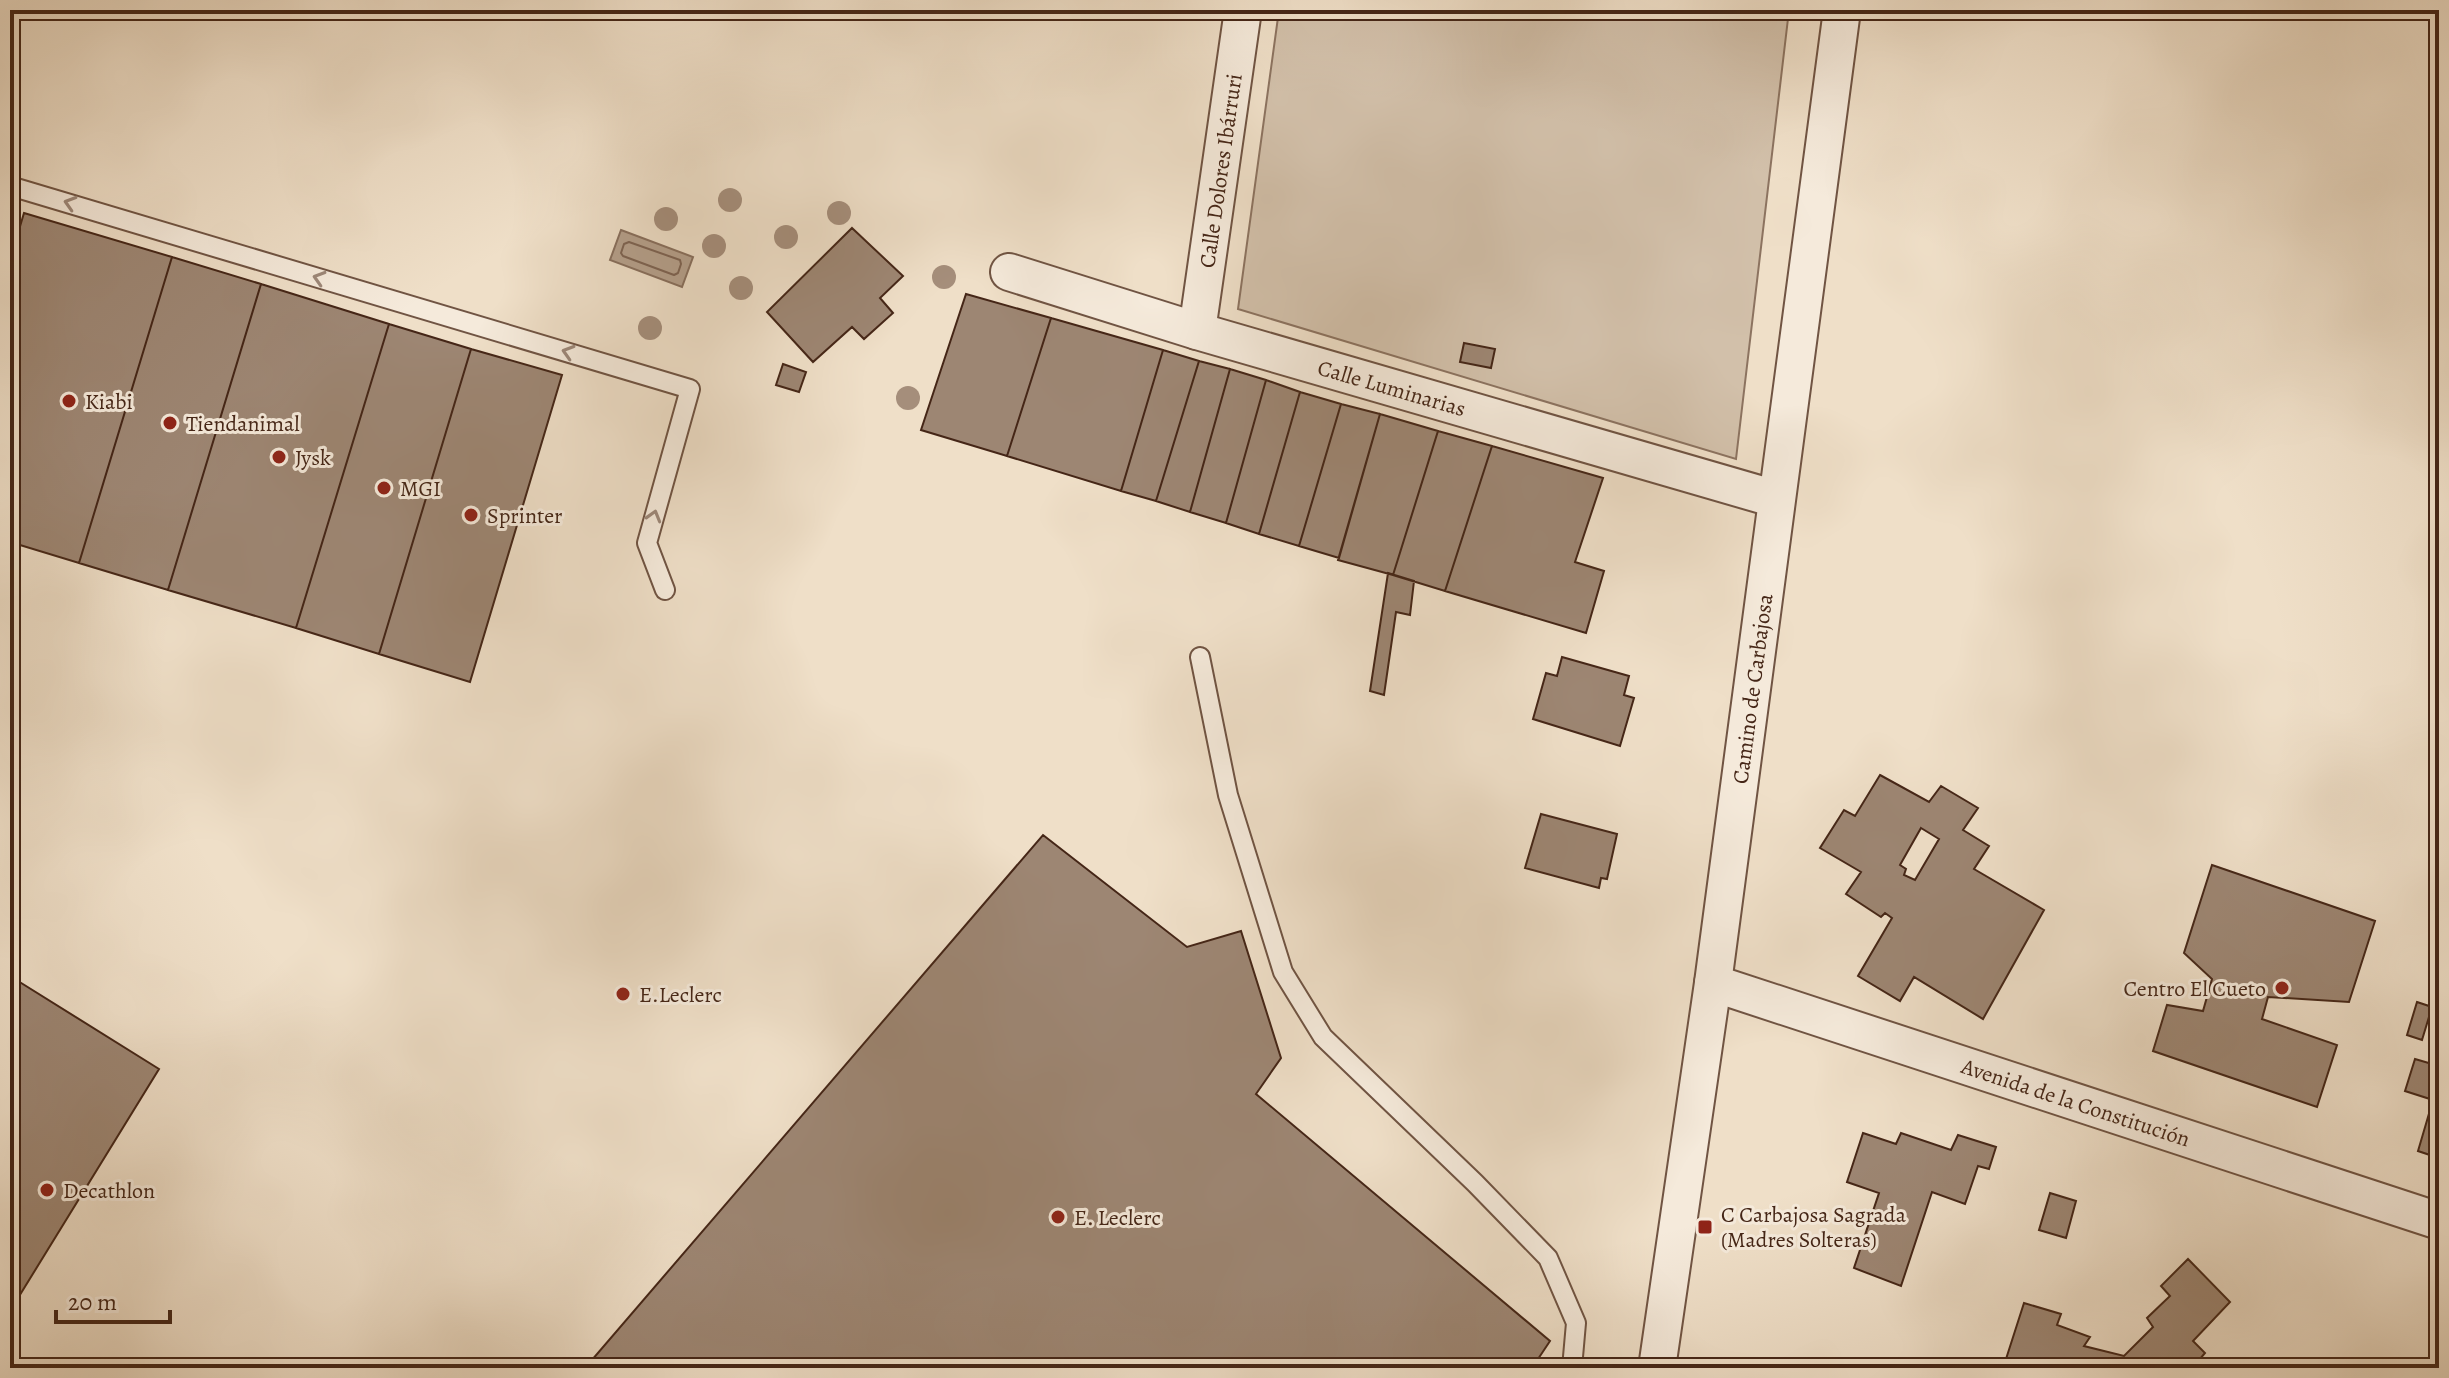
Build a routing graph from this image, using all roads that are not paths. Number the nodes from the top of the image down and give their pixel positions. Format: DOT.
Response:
graph roads {
  1 [pos="1243,10"];
  2 [pos="1842,10"];
  3 [pos="10,186"];
  4 [pos="1009,272"];
  5 [pos="1197,331"];
  6 [pos="1776,499"];
  7 [pos="665,590"];
  8 [pos="1200,657"];
  9 [pos="1713,983"];
  10 [pos="2439,1221"];
  11 [pos="1572,1368"];
  12 [pos="1657,1368"];
  1 -- 5 [label="street, Calle Dolores Ibárruri"];
  2 -- 6 [label="street, Camino de Carbajosa"];
  7 -- 3 [label="lane, one-way"];
  4 -- 5 [label="street, Calle Luminarias"];
  5 -- 6 [label="street, Calle Luminarias"];
  6 -- 9 [label="street, Camino de Carbajosa"];
  8 -- 11 [label="lane"];
  9 -- 10 [label="street, Avenida de la Constitución"];
  9 -- 12 [label="street, Camino de Carbajosa"];
}
